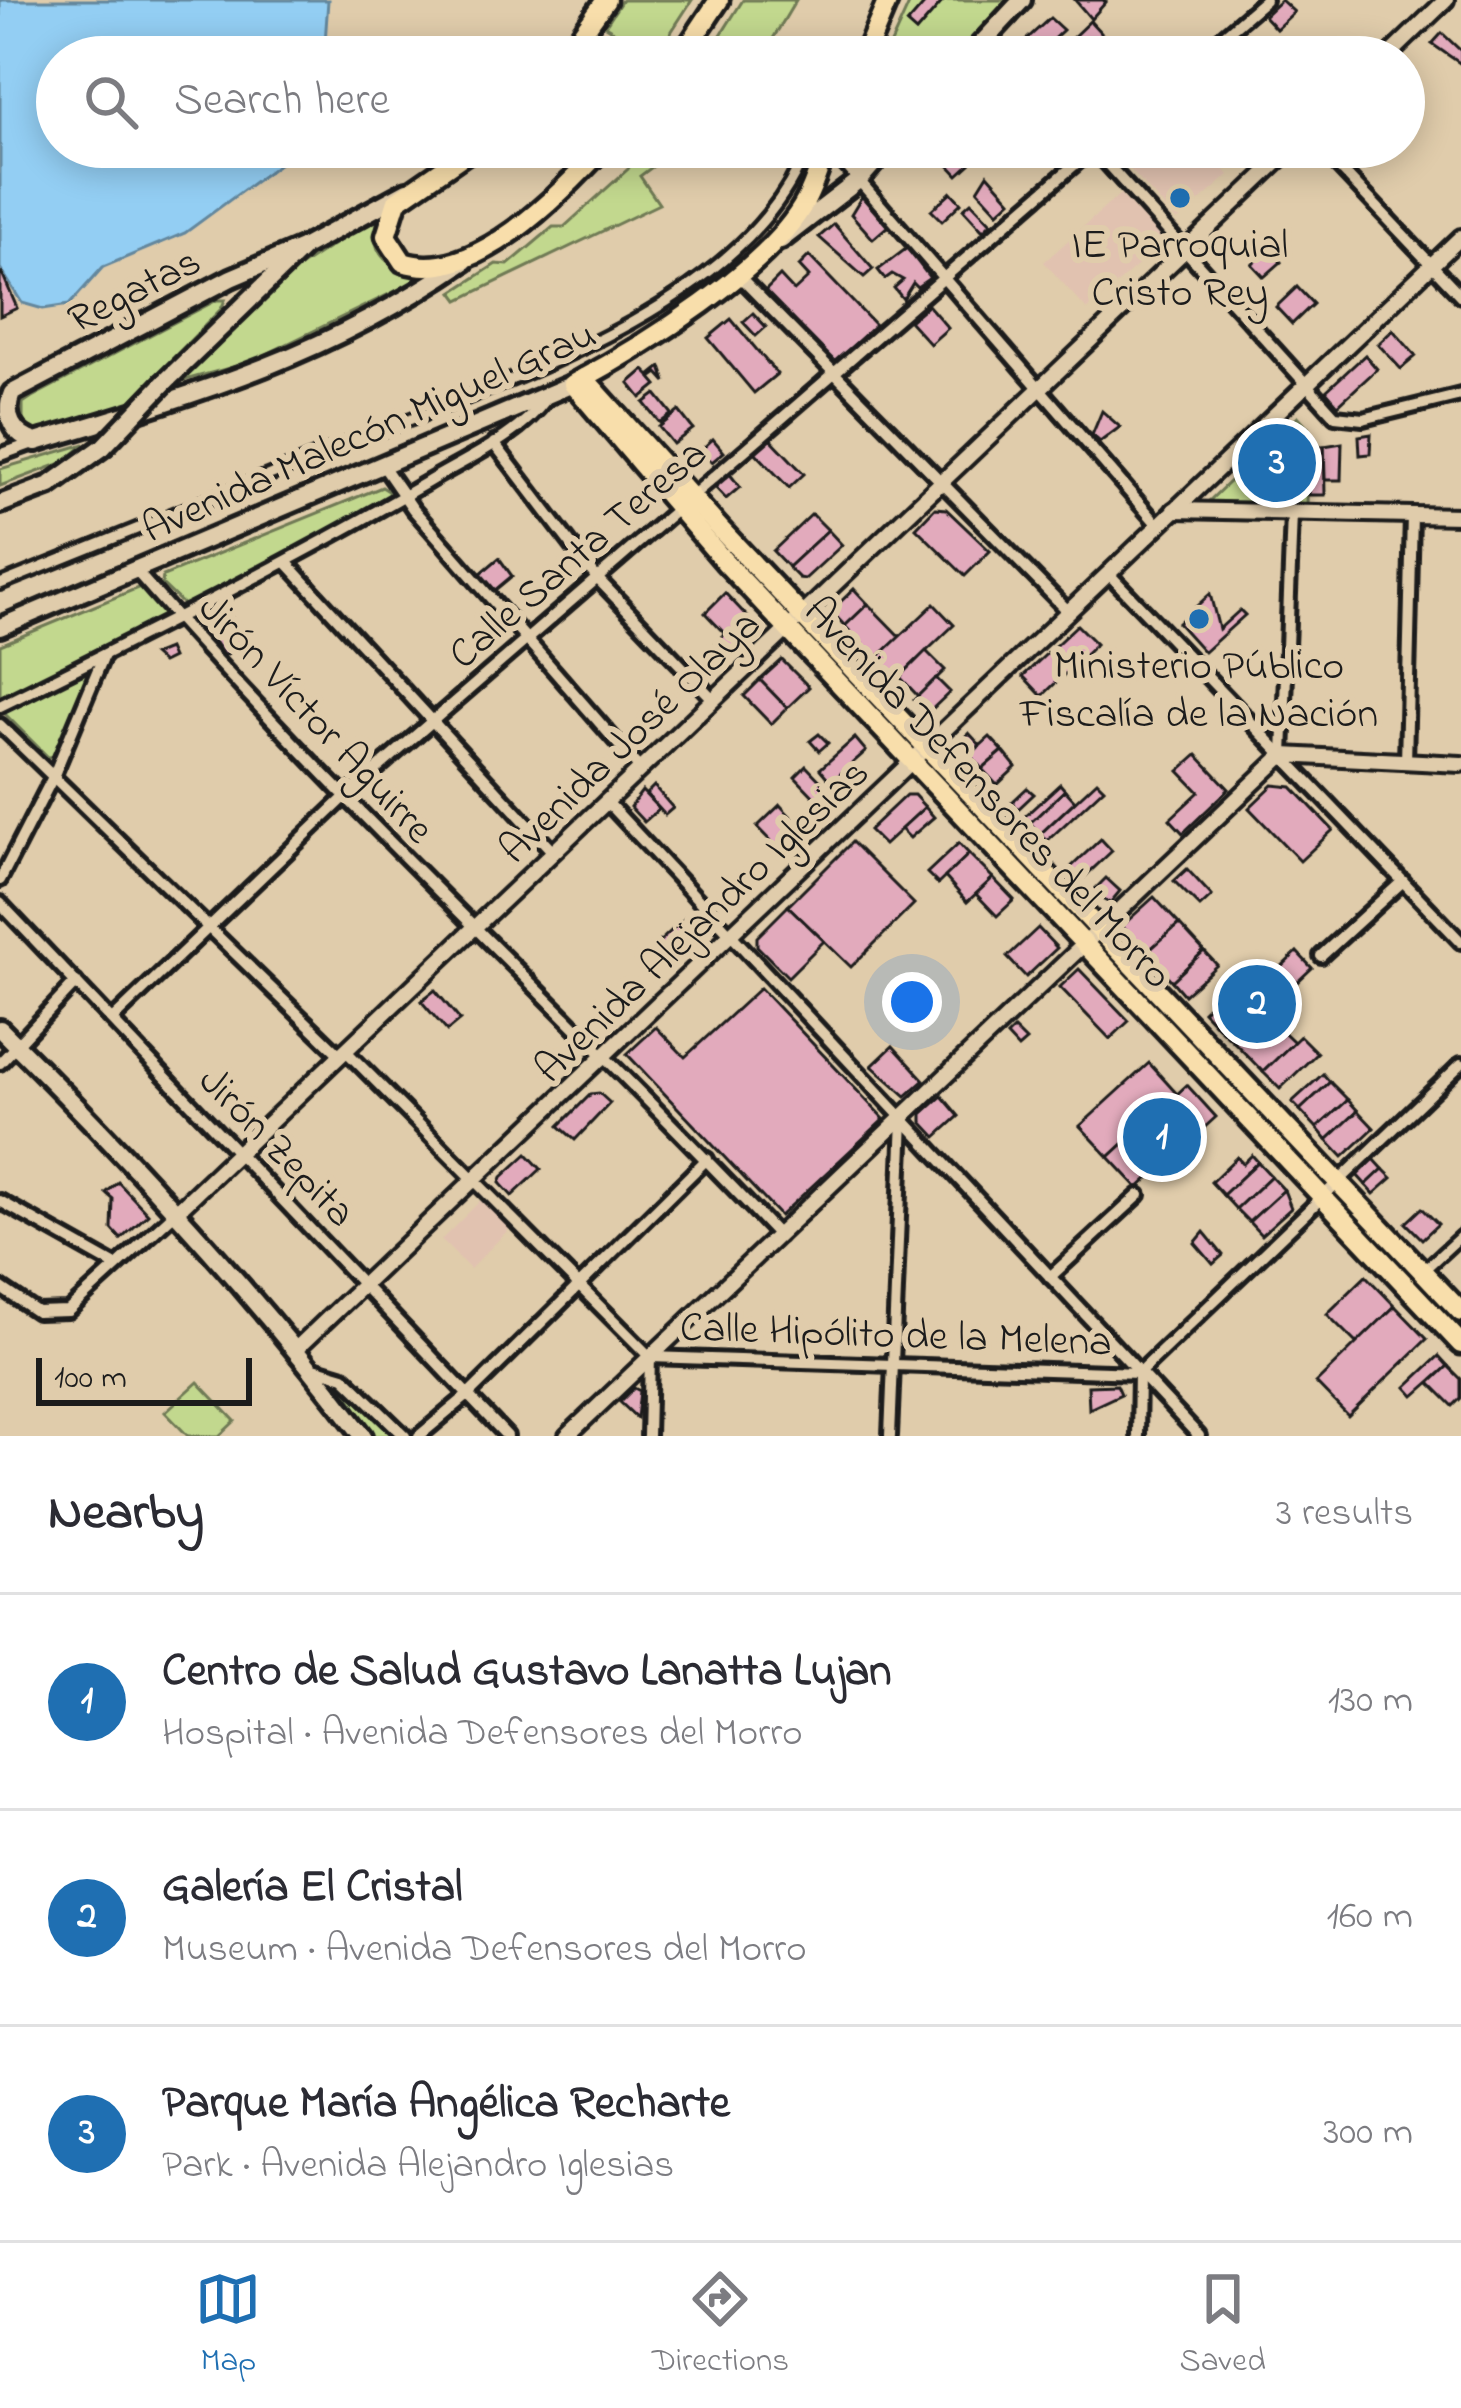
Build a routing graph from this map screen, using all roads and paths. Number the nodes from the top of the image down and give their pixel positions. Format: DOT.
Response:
graph roads {
  1 [pos="606,0"];
  2 [pos="719,0"];
  3 [pos="888,0"];
  4 [pos="1022,0"];
  5 [pos="1265,0"];
  6 [pos="1446,0"];
  7 [pos="580,36"];
  8 [pos="695,36"];
  9 [pos="873,36"];
  10 [pos="988,36"];
  11 [pos="1223,36"];
  12 [pos="1409,36"];
  13 [pos="443,168"];
  14 [pos="581,168"];
  15 [pos="798,168"];
  16 [pos="819,168"];
  17 [pos="849,168"];
  18 [pos="870,168"];
  19 [pos="1069,168"];
  20 [pos="1112,168"];
  21 [pos="1271,168"];
  22 [pos="1341,168"];
  23 [pos="860,179"];
  24 [pos="410,190"];
  25 [pos="1461,237"];
  26 [pos="304,247"];
  27 [pos="769,249"];
  28 [pos="1186,250"];
  29 [pos="464,261"];
  30 [pos="1432,265"];
  31 [pos="739,276"];
  32 [pos="944,279"];
  33 [pos="1461,296"];
  34 [pos="833,372"];
  35 [pos="578,381"];
  36 [pos="1309,382"];
  37 [pos="1038,388"];
  38 [pos="1461,395"];
  39 [pos="548,396"];
  40 [pos="6,397"];
  41 [pos="36,442"];
  42 [pos="494,442"];
  43 [pos="0,455"];
  44 [pos="383,467"];
  45 [pos="941,482"];
  46 [pos="403,496"];
  47 [pos="683,501"];
  48 [pos="0,504"];
  49 [pos="1174,509"];
  50 [pos="1292,513"];
  51 [pos="1412,515"];
  52 [pos="1461,517"];
  53 [pos="1159,525"];
  54 [pos="286,562"];
  55 [pos="138,573"];
  56 [pos="1108,573"];
  57 [pos="596,577"];
  58 [pos="0,584"];
  59 [pos="1068,611"];
  60 [pos="802,614"];
  61 [pos="180,618"];
  62 [pos="0,627"];
  63 [pos="787,628"];
  64 [pos="526,640"];
  65 [pos="104,655"];
  66 [pos="713,699"];
  67 [pos="0,706"];
  68 [pos="433,720"];
  69 [pos="0,725"];
  70 [pos="930,746"];
  71 [pos="1283,755"];
  72 [pos="913,761"];
  73 [pos="1406,762"];
  74 [pos="1461,764"];
  75 [pos="640,769"];
  76 [pos="53,777"];
  77 [pos="347,795"];
  78 [pos="607,801"];
  79 [pos="553,852"];
  80 [pos="0,880"];
  81 [pos="1402,881"];
  82 [pos="0,903"];
  83 [pos="205,926"];
  84 [pos="1101,928"];
  85 [pos="472,930"];
  86 [pos="731,934"];
  87 [pos="1461,942"];
  88 [pos="1085,943"];
  89 [pos="1321,956"];
  90 [pos="76,982"];
  91 [pos="112,1020"];
  92 [pos="0,1028"];
  93 [pos="16,1045"];
  94 [pos="343,1053"];
  95 [pos="604,1055"];
  96 [pos="0,1063"];
  97 [pos="1461,1064"];
  98 [pos="903,1119"];
  99 [pos="240,1150"];
  100 [pos="707,1159"];
  101 [pos="474,1180"];
  102 [pos="1338,1180"];
  103 [pos="1139,1195"];
  104 [pos="1322,1196"];
  105 [pos="0,1201"];
  106 [pos="176,1212"];
  107 [pos="779,1236"];
  108 [pos="1461,1236"];
  109 [pos="116,1266"];
  110 [pos="1423,1271"];
  111 [pos="1050,1277"];
  112 [pos="365,1284"];
  113 [pos="579,1285"];
  114 [pos="0,1287"];
  115 [pos="1461,1312"];
  116 [pos="1461,1344"];
  117 [pos="296,1349"];
  118 [pos="650,1357"];
  119 [pos="892,1364"];
  120 [pos="311,1367"];
  121 [pos="1139,1372"];
  122 [pos="468,1395"];
  123 [pos="363,1436"];
  124 [pos="405,1436"];
  125 [pos="419,1436"];
  126 [pos="507,1436"];
  127 [pos="567,1436"];
  128 [pos="649,1436"];
  129 [pos="890,1436"];
  130 [pos="1138,1436"];
  131 [pos="1199,1436"];
  1 -- 7 [label="main road"];
  2 -- 8 [label="main road"];
  3 -- 9 [label="main road"];
  4 -- 10 [label="main road"];
  5 -- 11 [label="street"];
  6 -- 12 [label="street"];
  13 -- 24 [label="main road"];
  14 -- 29 [label="main road"];
  15 -- 58 [label="street"];
  16 -- 27 [label="main road, Avenida Malecón Miguel Grau"];
  17 -- 23 [label="street"];
  18 -- 23 [label="main road"];
  19 -- 32 [label="street, Calle Santa Teresa"];
  20 -- 28 [label="street"];
  21 -- 28 [label="street, Avenida José Olaya"];
  22 -- 30 [label="street"];
  23 -- 27 [label="main road"];
  23 -- 32 [label="street"];
  24 -- 26 [label="main road"];
  24 -- 29 [label="main road"];
  25 -- 30 [label="street, Avenida Alejandro Iglesias"];
  26 -- 40 [label="main road, Regatas"];
  26 -- 48 [label="main road, bridge"];
  27 -- 31 [label="main road, Avenida Malecón Miguel Grau"];
  28 -- 36 [label="street"];
  28 -- 37 [label="street, Avenida José Olaya"];
  29 -- 41 [label="main road"];
  30 -- 33 [label="street"];
  30 -- 36 [label="street, Avenida Alejandro Iglesias"];
  31 -- 34 [label="street"];
  31 -- 35 [label="main road, Avenida Malecón Miguel Grau"];
  32 -- 34 [label="street, Calle Santa Teresa"];
  32 -- 37 [label="street"];
  34 -- 45 [label="street"];
  34 -- 47 [label="street, Calle Santa Teresa"];
  35 -- 39 [label="main road, Avenida Malecón Miguel Grau"];
  35 -- 47 [label="main road, Avenida Defensores del Morro"];
  36 -- 38 [label="street"];
  36 -- 49 [label="street, Avenida Alejandro Iglesias"];
  37 -- 45 [label="street, Avenida José Olaya"];
  37 -- 53 [label="street"];
  39 -- 42 [label="street"];
  39 -- 44 [label="main road, Avenida Malecón Miguel Grau"];
  40 -- 41 [label="main road"];
  41 -- 43 [label="street"];
  42 -- 46 [label="street"];
  42 -- 57 [label="street"];
  44 -- 46 [label="street"];
  44 -- 55 [label="main road, Avenida Malecón Miguel Grau"];
  45 -- 59 [label="street"];
  45 -- 60 [label="street, Avenida José Olaya"];
  46 -- 54 [label="street"];
  46 -- 64 [label="street"];
  47 -- 57 [label="street, Calle Santa Teresa"];
  47 -- 60 [label="main road, Avenida Defensores del Morro"];
  47 -- 63 [label="main road, Avenida Defensores del Morro"];
  49 -- 50 [label="street"];
  49 -- 53 [label="street, Avenida Alejandro Iglesias"];
  50 -- 51 [label="street"];
  50 -- 71 [label="street"];
  51 -- 52 [label="street"];
  51 -- 73 [label="street"];
  53 -- 56 [label="street, Avenida Alejandro Iglesias"];
  54 -- 61 [label="street"];
  54 -- 68 [label="street"];
  55 -- 61 [label="street, Jirón Víctor Aguirre"];
  55 -- 62 [label="main road, Avenida Malecón Miguel Grau"];
  56 -- 59 [label="street, Avenida Alejandro Iglesias"];
  56 -- 71 [label="street"];
  57 -- 64 [label="street, Calle Santa Teresa"];
  57 -- 66 [label="street"];
  59 -- 70 [label="street, Avenida Alejandro Iglesias"];
  60 -- 63 [label="street, Avenida José Olaya"];
  60 -- 70 [label="main road, Avenida Defensores del Morro"];
  61 -- 65 [label="street"];
  61 -- 77 [label="street, Jirón Víctor Aguirre"];
  63 -- 66 [label="street, Avenida José Olaya"];
  63 -- 72 [label="main road, Avenida Defensores del Morro"];
  64 -- 68 [label="street, Calle Santa Teresa"];
  64 -- 75 [label="street"];
  65 -- 67 [label="street"];
  65 -- 76 [label="street"];
  66 -- 75 [label="street, Avenida José Olaya"];
  68 -- 77 [label="street, Calle Santa Teresa"];
  68 -- 79 [label="street"];
  69 -- 76 [label="street"];
  70 -- 72 [label="street, Avenida Alejandro Iglesias"];
  70 -- 84 [label="main road, Avenida Defensores del Morro"];
  71 -- 73 [label="street"];
  71 -- 81 [label="street"];
  71 -- 84 [label="street"];
  72 -- 86 [label="street, Avenida Alejandro Iglesias"];
  72 -- 88 [label="main road, Avenida Defensores del Morro"];
  73 -- 74 [label="street"];
  75 -- 78 [label="street, Avenida José Olaya"];
  76 -- 80 [label="street"];
  76 -- 83 [label="street"];
  77 -- 83 [label="street, Calle Santa Teresa"];
  77 -- 85 [label="street, Jirón Víctor Aguirre"];
  78 -- 79 [label="street, Avenida José Olaya"];
  78 -- 86 [label="street"];
  79 -- 85 [label="street, Avenida José Olaya"];
  81 -- 87 [label="street"];
  81 -- 89 [label="street"];
  82 -- 90 [label="street, Jirón Zepita"];
  83 -- 91 [label="street, Calle Santa Teresa"];
  83 -- 94 [label="street"];
  84 -- 88 [label="street"];
  84 -- 102 [label="main road, Avenida Defensores del Morro"];
  85 -- 94 [label="street, Avenida José Olaya"];
  85 -- 95 [label="street, Jirón Víctor Aguirre"];
  86 -- 95 [label="street, Avenida Alejandro Iglesias"];
  86 -- 98 [label="street"];
  88 -- 98 [label="street"];
  88 -- 104 [label="main road, Avenida Defensores del Morro"];
  90 -- 91 [label="street, Jirón Zepita"];
  90 -- 93 [label="street"];
  91 -- 99 [label="street, Jirón Zepita"];
  92 -- 93 [label="main road"];
  93 -- 96 [label="street"];
  93 -- 106 [label="main road"];
  94 -- 99 [label="street, Avenida José Olaya"];
  94 -- 101 [label="street"];
  95 -- 100 [label="street, Jirón Víctor Aguirre"];
  95 -- 101 [label="street, Avenida Alejandro Iglesias"];
  97 -- 102 [label="street"];
  98 -- 107 [label="street"];
  98 -- 111 [label="street"];
  98 -- 119 [label="street"];
  99 -- 106 [label="street, Avenida José Olaya"];
  99 -- 112 [label="street, Jirón Zepita"];
  100 -- 107 [label="street, Jirón Víctor Aguirre"];
  100 -- 113 [label="street"];
  101 -- 112 [label="street, Avenida Alejandro Iglesias"];
  101 -- 113 [label="street"];
  102 -- 104 [label="street"];
  102 -- 110 [label="main road, Avenida Defensores del Morro"];
  103 -- 111 [label="street"];
  104 -- 116 [label="main road, Avenida Defensores del Morro"];
  104 -- 121 [label="street"];
  105 -- 109 [label="street"];
  106 -- 109 [label="street, Avenida José Olaya"];
  106 -- 117 [label="main road"];
  107 -- 118 [label="street"];
  108 -- 110 [label="street"];
  109 -- 114 [label="street, Avenida José Olaya"];
  110 -- 115 [label="main road, Avenida Defensores del Morro"];
  111 -- 121 [label="street"];
  112 -- 117 [label="street, Avenida Alejandro Iglesias"];
  112 -- 122 [label="street, Jirón Zepita"];
  113 -- 118 [label="street"];
  113 -- 122 [label="street"];
  117 -- 120 [label="main road"];
  118 -- 119 [label="street, Calle Hipólito de la Melena"];
  118 -- 127 [label="street"];
  118 -- 128 [label="street"];
  119 -- 121 [label="street, Calle Hipólito de la Melena"];
  119 -- 129 [label="street"];
  120 -- 123 [label="main road"];
  120 -- 124 [label="street"];
  121 -- 130 [label="street"];
  121 -- 131 [label="street"];
  122 -- 125 [label="street"];
  122 -- 126 [label="street, Jirón Zepita"];
}
